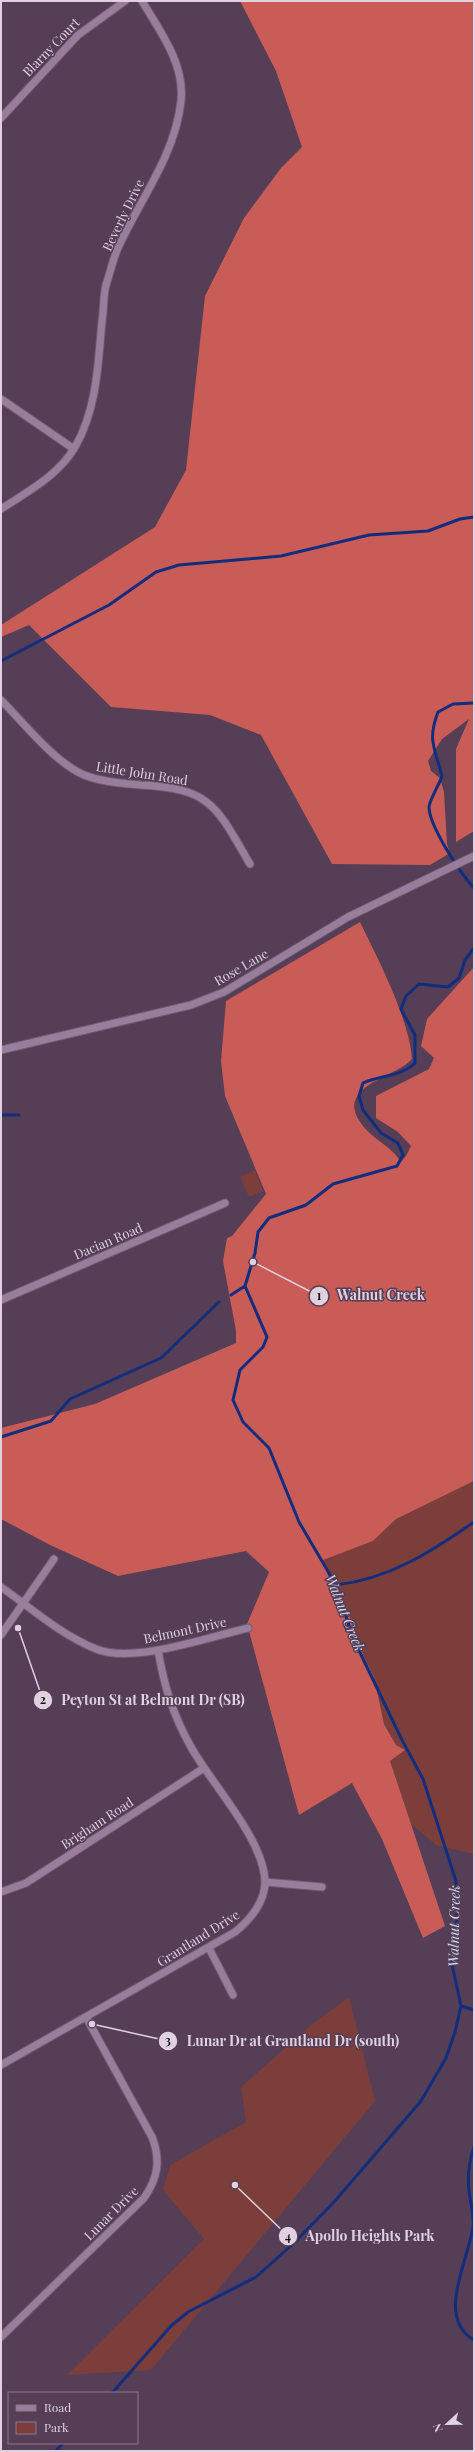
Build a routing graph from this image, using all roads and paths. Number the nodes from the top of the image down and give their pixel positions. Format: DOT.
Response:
graph roads {
  1 [pos="125,1"];
  2 [pos="142,1"];
  3 [pos="1,118"];
  4 [pos="1,399"];
  5 [pos="74,449"];
  6 [pos="1,509"];
  7 [pos="1,700"];
  8 [pos="473,857"];
  9 [pos="250,864"];
  10 [pos="1,1050"];
  11 [pos="225,1203"];
  12 [pos="1,1300"];
  13 [pos="54,1559"];
  14 [pos="1,1587"];
  15 [pos="23,1603"];
  16 [pos="248,1628"];
  17 [pos="1,1635"];
  18 [pos="158,1650"];
  19 [pos="204,1768"];
  20 [pos="265,1882"];
  21 [pos="322,1887"];
  22 [pos="1,1892"];
  23 [pos="209,1948"];
  24 [pos="233,1995"];
  25 [pos="86,2017"];
  26 [pos="1,2065"];
  27 [pos="1,2336"];
  1 -- 3 [label="street, Blarny Court"];
  2 -- 5 [label="street, Beverly Drive"];
  4 -- 5 [label="street"];
  5 -- 6 [label="street, Beverly Drive"];
  7 -- 9 [label="street, Little John Road"];
  8 -- 10 [label="street, Rose Lane"];
  11 -- 12 [label="street, Dacian Road"];
  13 -- 15 [label="street"];
  14 -- 15 [label="street, Belmont Drive"];
  15 -- 17 [label="street"];
  15 -- 18 [label="street, Belmont Drive"];
  16 -- 18 [label="street, Belmont Drive"];
  18 -- 19 [label="street"];
  19 -- 20 [label="street"];
  19 -- 22 [label="street, Brigham Road"];
  20 -- 21 [label="street"];
  20 -- 23 [label="street, Grantland Drive"];
  23 -- 24 [label="street"];
  23 -- 25 [label="street, Grantland Drive"];
  25 -- 26 [label="street, Grantland Drive"];
  25 -- 27 [label="street, Lunar Drive"];
}
